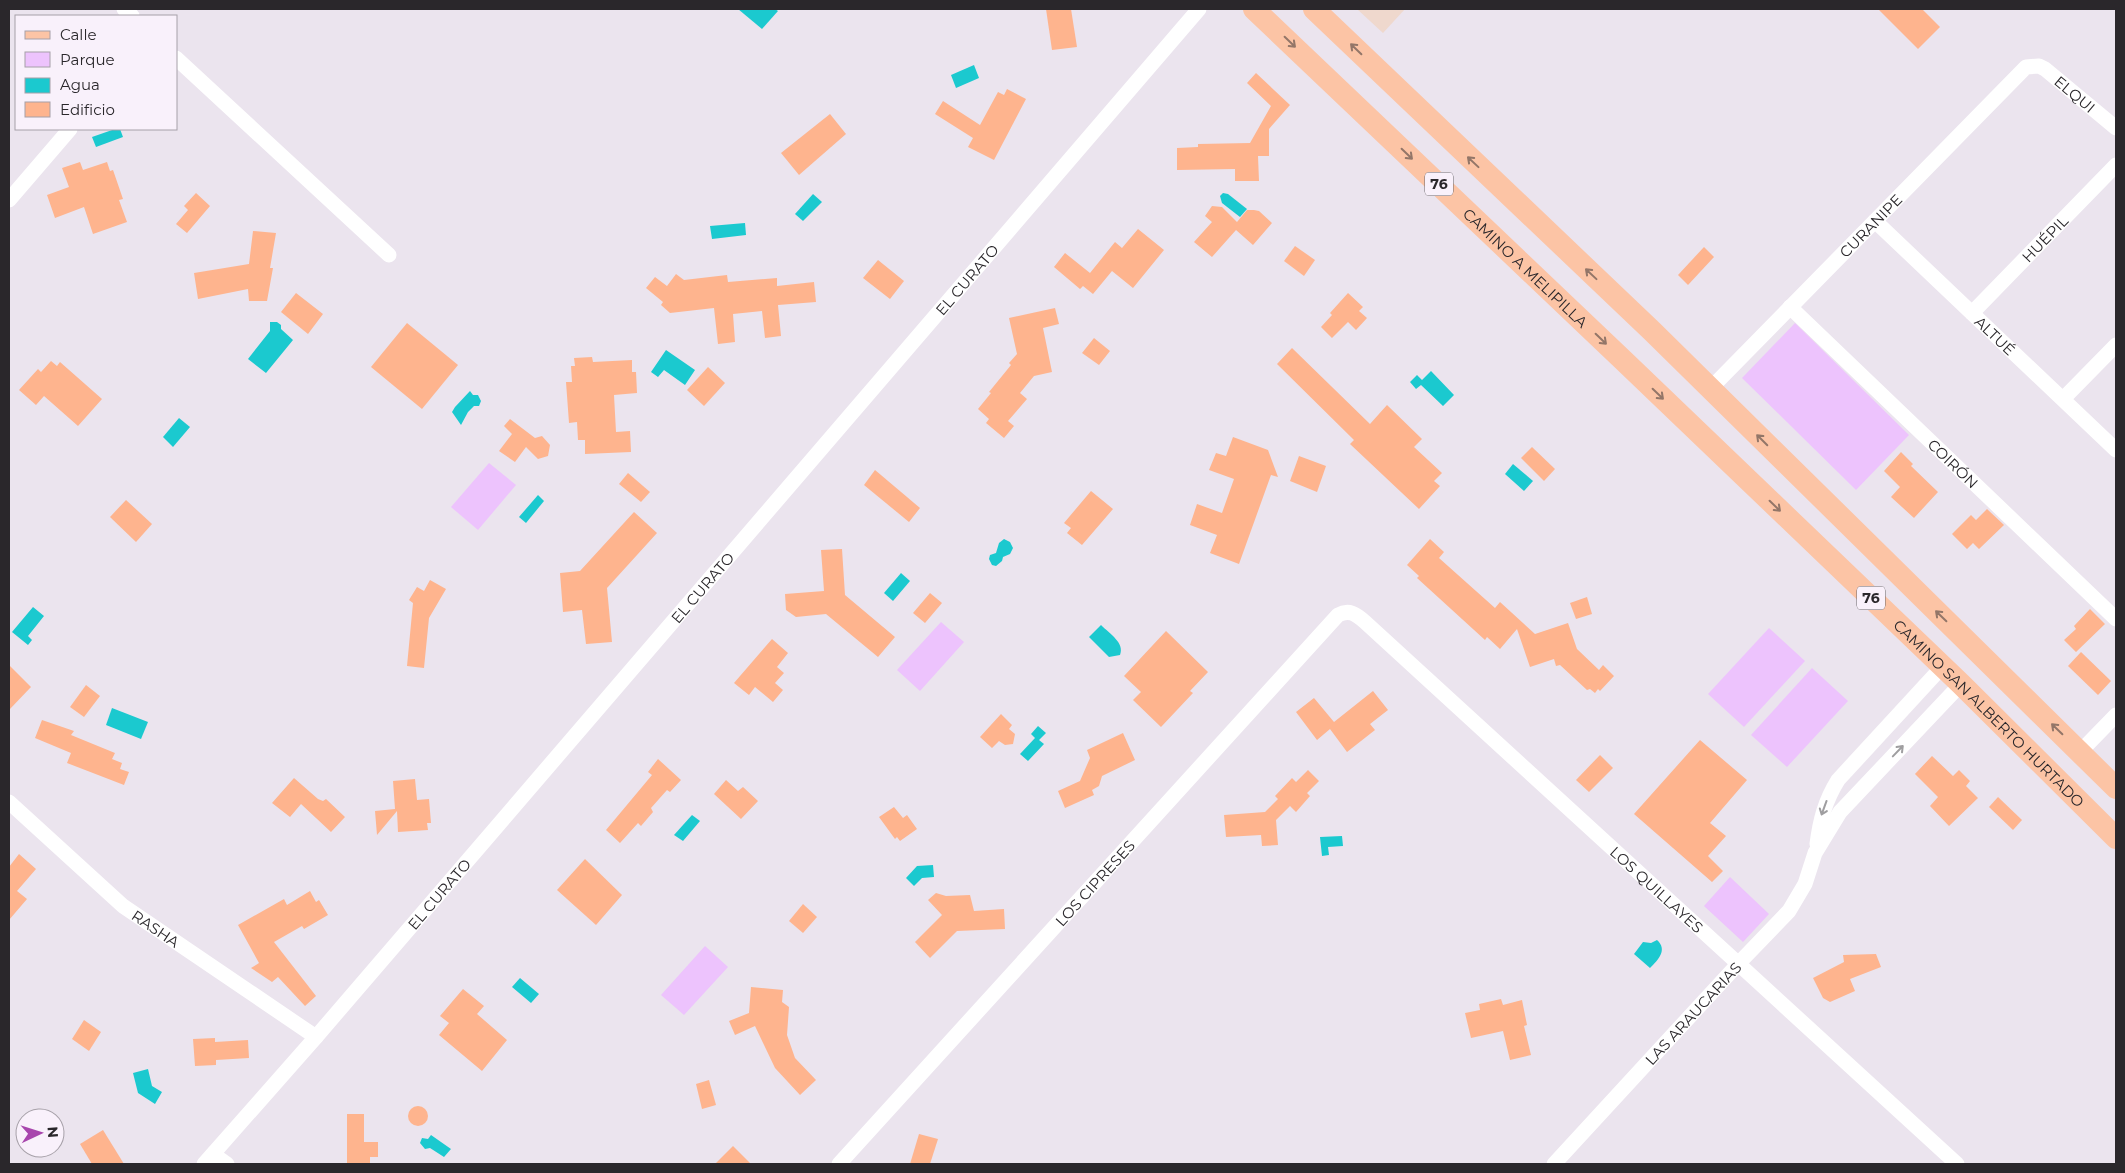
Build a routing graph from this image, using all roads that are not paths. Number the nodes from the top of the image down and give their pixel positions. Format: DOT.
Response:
graph roads {
  1 [pos="1199,9"];
  2 [pos="1254,9"];
  3 [pos="1314,9"];
  4 [pos="178,60"];
  5 [pos="2032,65"];
  6 [pos="2116,128"];
  7 [pos="69,130"];
  8 [pos="2116,165"];
  9 [pos="9,200"];
  10 [pos="1875,221"];
  11 [pos="389,255"];
  12 [pos="1790,307"];
  13 [pos="1972,313"];
  14 [pos="2116,345"];
  15 [pos="1623,360"];
  16 [pos="1710,389"];
  17 [pos="2063,399"];
  18 [pos="2116,450"];
  19 [pos="1356,614"];
  20 [pos="2116,619"];
  21 [pos="1942,667"];
  22 [pos="1960,684"];
  23 [pos="2116,715"];
  24 [pos="2080,752"];
  25 [pos="2116,788"];
  26 [pos="9,802"];
  27 [pos="2116,838"];
  28 [pos="1816,853"];
  29 [pos="1738,963"];
  30 [pos="316,1037"];
  31 [pos="209,1159"];
  32 [pos="227,1164"];
  33 [pos="839,1164"];
  34 [pos="1554,1164"];
  35 [pos="1957,1164"];
  1 -- 30 [label="street, EL CURATO"];
  2 -- 15 [label="main road, CAMINO A MELIPILLA / 76, one-way"];
  16 -- 3 [label="main road, 76, one-way"];
  4 -- 11 [label="street"];
  5 -- 6 [label="street, ELQUI"];
  5 -- 10 [label="street, CURANIPE"];
  7 -- 9 [label="street"];
  8 -- 13 [label="street, HUÉPIL"];
  10 -- 12 [label="street, CURANIPE"];
  10 -- 13 [label="street, ALTUÉ"];
  12 -- 16 [label="street, CURANIPE"];
  12 -- 20 [label="street, COIRÓN"];
  13 -- 17 [label="street, ALTUÉ"];
  14 -- 17 [label="street"];
  15 -- 21 [label="main road, CAMINO SAN ALBERTO HURTADO / 76, one-way"];
  24 -- 16 [label="main road, 76, one-way"];
  17 -- 18 [label="street, ALTUÉ"];
  19 -- 29 [label="street, LOS QUILLAYES"];
  19 -- 33 [label="street, LOS CIPRESES"];
  21 -- 22 [label="main road, CAMINO SAN ALBERTO HURTADO / 76"];
  21 -- 28 [label="street, LAS ARAUCARIAS, one-way"];
  22 -- 27 [label="main road, CAMINO SAN ALBERTO HURTADO / 76"];
  28 -- 22 [label="street, LAS ARAUCARIAS, one-way"];
  23 -- 24 [label="street"];
  24 -- 25 [label="main road, 76"];
  26 -- 30 [label="street, RASHA"];
  28 -- 29 [label="street, LAS ARAUCARIAS"];
  29 -- 34 [label="street, LAS ARAUCARIAS"];
  29 -- 35 [label="street, LOS QUILLAYES"];
  30 -- 31 [label="street, EL CURATO"];
  31 -- 32 [label="street"];
}
